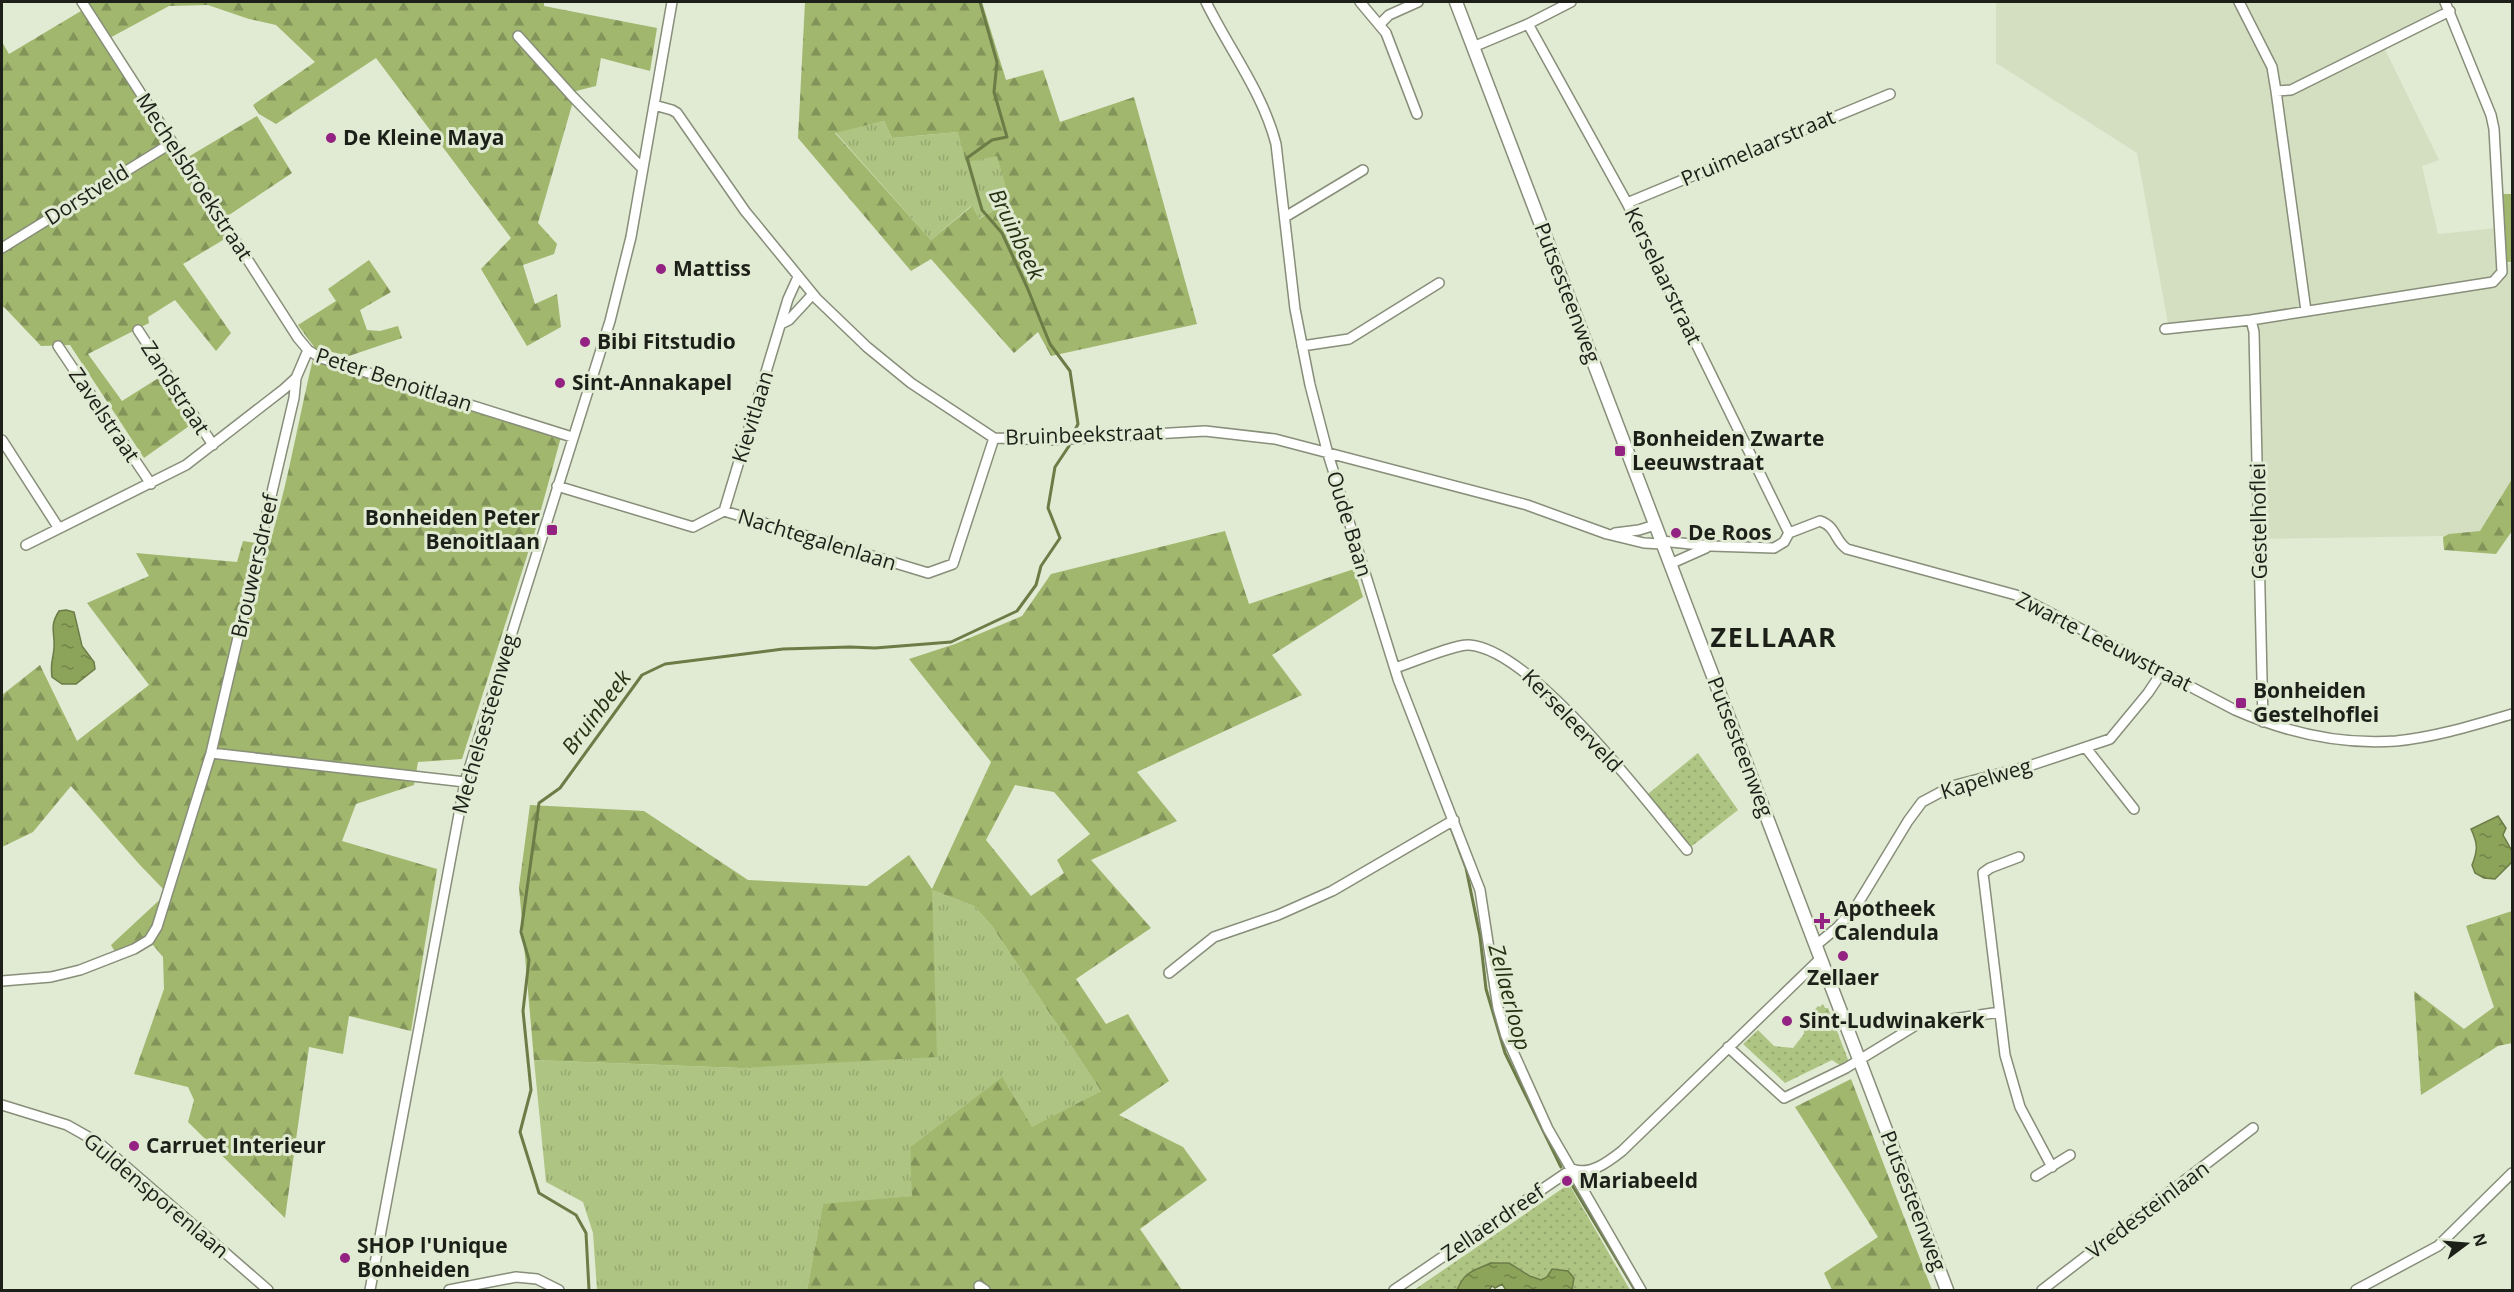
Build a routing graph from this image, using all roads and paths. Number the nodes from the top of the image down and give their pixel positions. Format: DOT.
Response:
graph roads {
  1 [pos="82,2"];
  2 [pos="672,2"];
  3 [pos="1206,2"];
  4 [pos="1360,2"];
  5 [pos="1418,2"];
  6 [pos="1456,2"];
  7 [pos="1571,2"];
  8 [pos="2239,2"];
  9 [pos="2445,2"];
  10 [pos="2450,12"];
  11 [pos="1380,24"];
  12 [pos="1528,24"];
  13 [pos="518,36"];
  14 [pos="1473,47"];
  15 [pos="2276,91"];
  16 [pos="1890,94"];
  17 [pos="654,105"];
  18 [pos="1417,114"];
  19 [pos="174,148"];
  20 [pos="643,169"];
  21 [pos="1363,170"];
  22 [pos="1627,203"];
  23 [pos="1285,218"];
  24 [pos="2,248"];
  25 [pos="2507,272"];
  26 [pos="798,277"];
  27 [pos="1439,284"];
  28 [pos="813,294"];
  29 [pos="2306,311"];
  30 [pos="2252,320"];
  31 [pos="782,324"];
  32 [pos="2165,329"];
  33 [pos="138,330"];
  34 [pos="58,346"];
  35 [pos="1302,346"];
  36 [pos="308,350"];
  37 [pos="296,378"];
  38 [pos="572,437"];
  39 [pos="994,438"];
  40 [pos="2,440"];
  41 [pos="213,445"];
  42 [pos="1328,454"];
  43 [pos="151,484"];
  44 [pos="557,486"];
  45 [pos="724,511"];
  46 [pos="1655,525"];
  47 [pos="58,527"];
  48 [pos="1789,533"];
  49 [pos="1607,534"];
  50 [pos="1662,543"];
  51 [pos="27,545"];
  52 [pos="1711,546"];
  53 [pos="1670,564"];
  54 [pos="1395,668"];
  55 [pos="2162,672"];
  56 [pos="2512,714"];
  57 [pos="2263,722"];
  58 [pos="2086,748"];
  59 [pos="211,753"];
  60 [pos="465,782"];
  61 [pos="2134,809"];
  62 [pos="1454,820"];
  63 [pos="1687,850"];
  64 [pos="2019,857"];
  65 [pos="1815,946"];
  66 [pos="1820,959"];
  67 [pos="1169,973"];
  68 [pos="2,981"];
  69 [pos="2000,1011"];
  70 [pos="1728,1047"];
  71 [pos="1859,1059"];
  72 [pos="2,1105"];
  73 [pos="2253,1128"];
  74 [pos="2070,1155"];
  75 [pos="2052,1167"];
  76 [pos="1572,1169"];
  77 [pos="2512,1173"];
  78 [pos="2036,1176"];
  79 [pos="268,1290"];
  80 [pos="370,1290"];
  81 [pos="449,1290"];
  82 [pos="559,1290"];
  83 [pos="1394,1290"];
  84 [pos="1641,1290"];
  85 [pos="1947,1290"];
  86 [pos="2042,1290"];
  87 [pos="2356,1290"];
  1 -- 19 [label="street, Mechelsbroekstraat"];
  2 -- 17 [label="street, Mechelsesteenweg"];
  3 -- 23 [label="street, Oude Baan"];
  4 -- 11 [label="street"];
  5 -- 11 [label="street"];
  6 -- 14 [label="main road, Putsesteenweg"];
  7 -- 12 [label="street"];
  8 -- 15 [label="street"];
  9 -- 10 [label="street"];
  10 -- 15 [label="street"];
  10 -- 25 [label="street"];
  11 -- 18 [label="street"];
  12 -- 14 [label="street"];
  12 -- 22 [label="street, Kerselaarstraat"];
  13 -- 20 [label="street"];
  14 -- 46 [label="main road, Putsesteenweg"];
  15 -- 29 [label="street"];
  16 -- 22 [label="street, Pruimelaarstraat"];
  17 -- 20 [label="street, Mechelsesteenweg"];
  17 -- 26 [label="street, Bruinbeekstraat"];
  19 -- 24 [label="street, Dorstveld"];
  19 -- 36 [label="street, Mechelsbroekstraat"];
  20 -- 38 [label="street, Mechelsesteenweg"];
  21 -- 23 [label="street"];
  22 -- 48 [label="street, Kerselaarstraat"];
  23 -- 35 [label="street, Oude Baan"];
  25 -- 29 [label="street"];
  26 -- 28 [label="street, Bruinbeekstraat"];
  26 -- 31 [label="street, Kievitlaan"];
  27 -- 35 [label="street"];
  28 -- 31 [label="street"];
  28 -- 39 [label="street, Bruinbeekstraat"];
  29 -- 30 [label="street"];
  30 -- 32 [label="street"];
  30 -- 57 [label="street, Gestelhoflei"];
  31 -- 45 [label="street, Kievitlaan"];
  33 -- 41 [label="street, Zandstraat"];
  34 -- 43 [label="street, Zavelstraat"];
  35 -- 42 [label="street, Oude Baan"];
  36 -- 37 [label="street, Peter Benoitlaan"];
  36 -- 38 [label="street, Peter Benoitlaan"];
  37 -- 41 [label="street, Peter Benoitlaan"];
  37 -- 59 [label="street, Brouwersdreef"];
  38 -- 44 [label="street, Mechelsesteenweg"];
  39 -- 42 [label="street, Bruinbeekstraat"];
  39 -- 45 [label="street, Nachtegalenlaan"];
  40 -- 47 [label="street"];
  41 -- 43 [label="street, Peter Benoitlaan"];
  42 -- 49 [label="street, Bruinbeekstraat"];
  42 -- 54 [label="street, Oude Baan"];
  43 -- 47 [label="street, Peter Benoitlaan"];
  44 -- 45 [label="street, Nachtegalenlaan"];
  44 -- 60 [label="street, Mechelsesteenweg"];
  46 -- 49 [label="street, Bruinbeekstraat"];
  46 -- 50 [label="main road, Putsesteenweg"];
  47 -- 51 [label="street, Peter Benoitlaan"];
  48 -- 52 [label="street, Zwarte Leeuwstraat"];
  48 -- 55 [label="street, Zwarte Leeuwstraat"];
  49 -- 50 [label="street, Bruinbeekstraat"];
  50 -- 52 [label="street, Zwarte Leeuwstraat"];
  50 -- 53 [label="main road, Putsesteenweg"];
  52 -- 53 [label="street, Zwarte Leeuwstraat"];
  53 -- 65 [label="main road, Putsesteenweg"];
  54 -- 62 [label="street, Oude Baan"];
  54 -- 63 [label="street, Kerseleerveld"];
  55 -- 57 [label="street, Zwarte Leeuwstraat"];
  55 -- 58 [label="street, Kapelweg"];
  56 -- 57 [label="street, Zwarte Leeuwstraat"];
  58 -- 61 [label="street"];
  58 -- 65 [label="street, Kapelweg"];
  59 -- 60 [label="street"];
  59 -- 68 [label="street, Brouwersdreef"];
  60 -- 80 [label="street, Mechelsesteenweg"];
  62 -- 67 [label="street"];
  62 -- 76 [label="street, Oude Baan"];
  64 -- 69 [label="street"];
  65 -- 66 [label="main road, Putsesteenweg"];
  66 -- 70 [label="street, Zellaerdreef"];
  66 -- 71 [label="main road, Putsesteenweg"];
  69 -- 71 [label="street"];
  69 -- 75 [label="street"];
  70 -- 71 [label="street"];
  70 -- 76 [label="street, Zellaerdreef"];
  71 -- 85 [label="main road, Putsesteenweg"];
  72 -- 79 [label="street, Guldensporenlaan"];
  73 -- 86 [label="street, Vredesteinlaan"];
  74 -- 75 [label="street"];
  75 -- 78 [label="street"];
  76 -- 83 [label="street, Zellaerdreef"];
  76 -- 84 [label="street, Oude Baan"];
  77 -- 87 [label="street"];
  81 -- 82 [label="street"];
}
